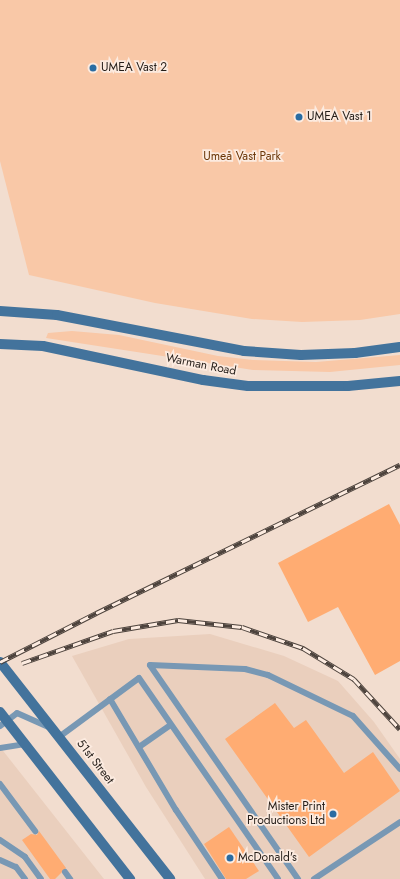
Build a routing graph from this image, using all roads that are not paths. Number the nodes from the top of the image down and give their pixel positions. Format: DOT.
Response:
graph roads {
  1 [pos="0,311"];
  2 [pos="0,344"];
  3 [pos="400,347"];
  4 [pos="400,381"];
  5 [pos="0,662"];
  6 [pos="110,699"];
  7 [pos="0,712"];
  8 [pos="3,724"];
  9 [pos="170,725"];
  10 [pos="52,728"];
  11 [pos="59,737"];
  12 [pos="25,744"];
  13 [pos="138,747"];
  14 [pos="0,748"];
  15 [pos="400,769"];
  16 [pos="0,784"];
  17 [pos="400,822"];
  18 [pos="35,831"];
  19 [pos="0,840"];
  20 [pos="0,860"];
  21 [pos="65,872"];
  22 [pos="25,879"];
  23 [pos="41,879"];
  24 [pos="70,879"];
  25 [pos="130,879"];
  26 [pos="170,879"];
  27 [pos="222,879"];
  28 [pos="278,879"];
  29 [pos="298,879"];
  30 [pos="314,879"];
  1 -- 3 [label="main road, Warman Road"];
  2 -- 4 [label="main road, Warman Road"];
  5 -- 10 [label="main road, 51st Street"];
  6 -- 9 [label="lane"];
  6 -- 11 [label="lane"];
  6 -- 13 [label="lane"];
  7 -- 8 [label="main road"];
  8 -- 10 [label="lane"];
  8 -- 12 [label="main road"];
  9 -- 13 [label="lane"];
  9 -- 28 [label="lane"];
  10 -- 11 [label="main road, 51st Street"];
  11 -- 26 [label="main road, 51st Street"];
  12 -- 14 [label="lane"];
  12 -- 25 [label="main road"];
  13 -- 27 [label="lane"];
  15 -- 29 [label="lane"];
  16 -- 18 [label="lane"];
  17 -- 30 [label="lane"];
  19 -- 23 [label="lane"];
  20 -- 22 [label="lane"];
  21 -- 24 [label="lane"];
}
